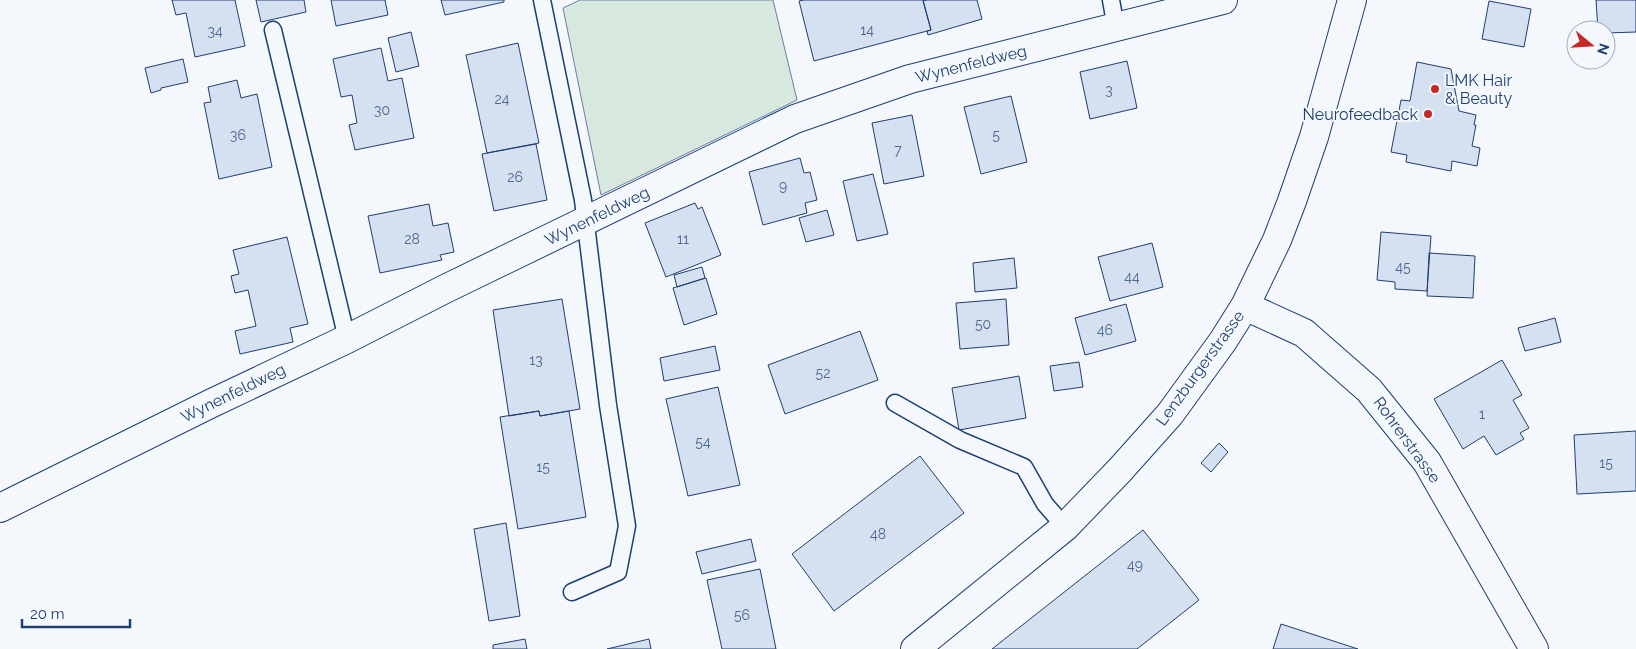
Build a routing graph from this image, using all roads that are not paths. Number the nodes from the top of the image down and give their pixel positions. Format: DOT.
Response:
graph roads {
  1 [pos="542,0"];
  2 [pos="1111,0"];
  3 [pos="1223,0"];
  4 [pos="1348,1"];
  5 [pos="1116,28"];
  6 [pos="273,30"];
  7 [pos="586,221"];
  8 [pos="1245,306"];
  9 [pos="347,339"];
  10 [pos="895,403"];
  11 [pos="0,508"];
  12 [pos="1064,527"];
  13 [pos="572,592"];
  14 [pos="915,649"];
  15 [pos="1534,649"];
  1 -- 7 [label="lane"];
  2 -- 5 [label="lane"];
  3 -- 5 [label="street, Wynenfeldweg"];
  4 -- 8 [label="street, Lenzburgerstrasse"];
  5 -- 7 [label="street, Wynenfeldweg"];
  6 -- 9 [label="lane"];
  7 -- 9 [label="street, Wynenfeldweg"];
  7 -- 13 [label="lane"];
  8 -- 12 [label="street, Lenzburgerstrasse"];
  8 -- 15 [label="street, Rohrerstrasse"];
  9 -- 11 [label="street, Wynenfeldweg"];
  10 -- 12 [label="lane"];
  12 -- 14 [label="street, Lenzburgerstrasse"];
}
